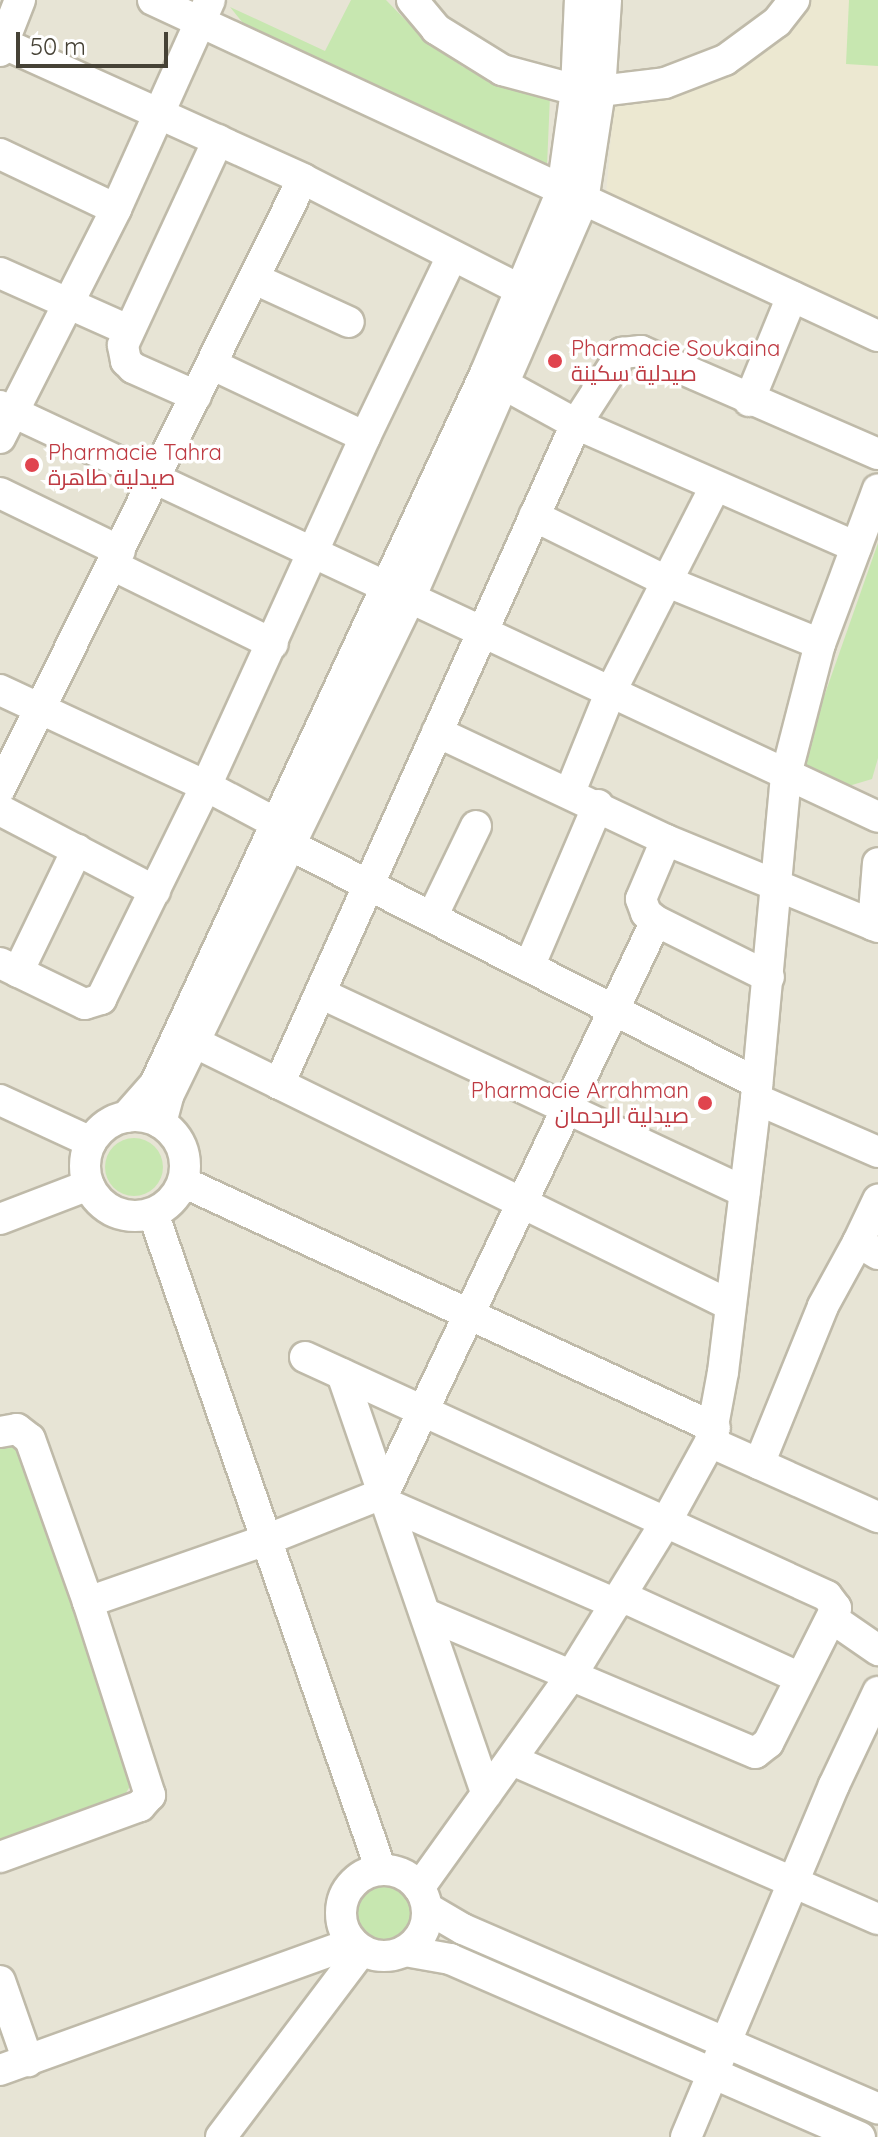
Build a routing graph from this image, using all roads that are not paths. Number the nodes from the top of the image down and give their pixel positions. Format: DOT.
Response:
graph roads {
  1 [pos="20,0"];
  2 [pos="153,0"];
  3 [pos="412,0"];
  4 [pos="580,0"];
  5 [pos="606,0"];
  6 [pos="794,0"];
  7 [pos="205,11"];
  8 [pos="1,46"];
  9 [pos="588,90"];
  10 [pos="160,113"];
  11 [pos="218,140"];
  12 [pos="0,154"];
  13 [pos="303,179"];
  14 [pos="573,196"];
  15 [pos="116,209"];
  16 [pos="452,256"];
  17 [pos="0,273"];
  18 [pos="255,279"];
  19 [pos="521,290"];
  20 [pos="792,296"];
  21 [pos="70,304"];
  22 [pos="349,322"];
  23 [pos="128,330"];
  24 [pos="878,336"];
  25 [pos="213,365"];
  26 [pos="495,379"];
  27 [pos="196,396"];
  28 [pos="749,401"];
  29 [pos="4,419"];
  30 [pos="576,424"];
  31 [pos="365,437"];
  32 [pos="878,454"];
  33 [pos="156,479"];
  34 [pos="715,487"];
  35 [pos="878,489"];
  36 [pos="0,493"];
  37 [pos="534,516"];
  38 [pos="856,547"];
  39 [pos="315,554"];
  40 [pos="116,558"];
  41 [pos="668,582"];
  42 [pos="399,590"];
  43 [pos="482,632"];
  44 [pos="273,644"];
  45 [pos="820,644"];
  46 [pos="0,690"];
  47 [pos="610,693"];
  48 [pos="41,710"];
  49 [pos="437,732"];
  50 [pos="786,775"];
  51 [pos="206,786"];
  52 [pos="0,789"];
  53 [pos="570,792"];
  54 [pos="598,805"];
  55 [pos="0,810"];
  56 [pos="878,817"];
  57 [pos="476,826"];
  58 [pos="284,834"];
  59 [pos="666,840"];
  60 [pos="77,850"];
  61 [pos="878,863"];
  62 [pos="369,885"];
  63 [pos="775,885"];
  64 [pos="155,891"];
  65 [pos="432,917"];
  66 [pos="656,921"];
  67 [pos="876,926"];
  68 [pos="9,967"];
  69 [pos="529,967"];
  70 [pos="769,977"];
  71 [pos="320,993"];
  72 [pos="614,1010"];
  73 [pos="196,1043"];
  74 [pos="279,1084"];
  75 [pos="756,1091"];
  76 [pos="0,1100"];
  77 [pos="567,1110"];
  78 [pos="126,1117"];
  79 [pos="161,1123"];
  80 [pos="91,1142"];
  81 [pos="876,1145"];
  82 [pos="183,1182"];
  83 [pos="89,1185"];
  84 [pos="745,1192"];
  85 [pos="878,1200"];
  86 [pos="521,1203"];
  87 [pos="153,1213"];
  88 [pos="0,1219"];
  89 [pos="868,1248"];
  90 [pos="730,1305"];
  91 [pos="465,1316"];
  92 [pos="305,1357"];
  93 [pos="342,1374"];
  94 [pos="423,1411"];
  95 [pos="0,1432"];
  96 [pos="713,1435"];
  97 [pos="759,1464"];
  98 [pos="386,1498"];
  99 [pos="878,1517"];
  100 [pos="666,1522"];
  101 [pos="266,1540"];
  102 [pos="619,1600"];
  103 [pos="88,1602"];
  104 [pos="426,1614"];
  105 [pos="833,1619"];
  106 [pos="878,1650"];
  107 [pos="572,1674"];
  108 [pos="800,1678"];
  109 [pos="878,1692"];
  110 [pos="512,1760"];
  111 [pos="487,1794"];
  112 [pos="0,1857"];
  113 [pos="381,1870"];
  114 [pos="793,1881"];
  115 [pos="423,1898"];
  116 [pos="878,1919"];
  117 [pos="358,1947"];
  118 [pos="405,1951"];
  119 [pos="0,1981"];
  120 [pos="725,2044"];
  121 [pos="14,2065"];
  122 [pos="713,2073"];
  123 [pos="878,2109"];
  124 [pos="221,2137"];
  125 [pos="686,2137"];
  126 [pos="860,2137"];
  1 -- 8 [label="street"];
  2 -- 7 [label="street"];
  3 -- 9 [label="street"];
  4 -- 9 [label="street"];
  5 -- 9 [label="street"];
  6 -- 9 [label="street"];
  7 -- 10 [label="street"];
  7 -- 14 [label="street"];
  8 -- 10 [label="street"];
  9 -- 14 [label="street"];
  10 -- 11 [label="street"];
  10 -- 15 [label="street"];
  11 -- 13 [label="street"];
  11 -- 23 [label="street"];
  12 -- 15 [label="street"];
  13 -- 16 [label="street"];
  13 -- 18 [label="street"];
  14 -- 19 [label="street"];
  14 -- 20 [label="street"];
  14 -- 26 [label="street"];
  15 -- 21 [label="street"];
  16 -- 19 [label="street"];
  16 -- 31 [label="street"];
  17 -- 21 [label="street"];
  18 -- 22 [label="street"];
  18 -- 25 [label="street"];
  19 -- 26 [label="street"];
  20 -- 24 [label="street"];
  20 -- 28 [label="street"];
  21 -- 23 [label="street"];
  21 -- 29 [label="street"];
  23 -- 27 [label="street"];
  25 -- 27 [label="street"];
  25 -- 31 [label="street"];
  26 -- 30 [label="street"];
  26 -- 42 [label="street"];
  27 -- 33 [label="street"];
  28 -- 30 [label="street"];
  28 -- 32 [label="street"];
  29 -- 33 [label="street"];
  30 -- 34 [label="street"];
  30 -- 37 [label="street"];
  31 -- 39 [label="street"];
  33 -- 39 [label="street"];
  33 -- 40 [label="street"];
  34 -- 38 [label="street"];
  34 -- 41 [label="street"];
  35 -- 38 [label="street"];
  36 -- 40 [label="street"];
  37 -- 41 [label="street"];
  37 -- 43 [label="street"];
  38 -- 45 [label="street"];
  39 -- 42 [label="street"];
  39 -- 44 [label="street"];
  40 -- 44 [label="street"];
  40 -- 48 [label="street"];
  41 -- 45 [label="street"];
  41 -- 47 [label="street"];
  42 -- 43 [label="street"];
  42 -- 58 [label="street"];
  43 -- 47 [label="street"];
  43 -- 49 [label="street"];
  44 -- 51 [label="street"];
  45 -- 50 [label="street"];
  46 -- 48 [label="street"];
  47 -- 50 [label="street"];
  47 -- 53 [label="street"];
  48 -- 51 [label="street"];
  48 -- 52 [label="street"];
  49 -- 53 [label="street"];
  49 -- 62 [label="street"];
  50 -- 56 [label="street"];
  50 -- 63 [label="street"];
  51 -- 58 [label="street"];
  51 -- 64 [label="street"];
  53 -- 54 [label="street"];
  54 -- 59 [label="street"];
  54 -- 69 [label="street"];
  55 -- 60 [label="street"];
  57 -- 65 [label="street"];
  58 -- 62 [label="street"];
  58 -- 73 [label="street"];
  58 -- 78 [label="street"];
  59 -- 63 [label="street"];
  59 -- 66 [label="street"];
  60 -- 64 [label="street"];
  60 -- 68 [label="street"];
  61 -- 67 [label="street"];
  62 -- 65 [label="street"];
  62 -- 71 [label="street"];
  63 -- 67 [label="street"];
  63 -- 70 [label="street"];
  64 -- 68 [label="street"];
  65 -- 69 [label="street"];
  66 -- 70 [label="street"];
  66 -- 72 [label="street"];
  69 -- 72 [label="street"];
  70 -- 75 [label="street"];
  71 -- 74 [label="street"];
  71 -- 77 [label="street"];
  72 -- 75 [label="street"];
  72 -- 77 [label="street"];
  73 -- 74 [label="street"];
  73 -- 79 [label="street"];
  74 -- 86 [label="street"];
  75 -- 81 [label="street"];
  75 -- 84 [label="street"];
  76 -- 80 [label="street"];
  77 -- 84 [label="street"];
  77 -- 86 [label="street"];
  78 -- 79 [label="street"];
  78 -- 80 [label="street"];
  79 -- 82 [label="street"];
  80 -- 83 [label="street"];
  82 -- 87 [label="street"];
  82 -- 91 [label="street"];
  83 -- 87 [label="street"];
  83 -- 88 [label="street"];
  84 -- 90 [label="street"];
  85 -- 89 [label="street"];
  86 -- 90 [label="street"];
  86 -- 91 [label="street"];
  87 -- 101 [label="street"];
  89 -- 97 [label="street"];
  90 -- 96 [label="street"];
  91 -- 94 [label="street"];
  91 -- 96 [label="street"];
  92 -- 93 [label="street"];
  93 -- 94 [label="street"];
  93 -- 98 [label="street"];
  94 -- 98 [label="street"];
  94 -- 100 [label="street"];
  95 -- 103 [label="street"];
  96 -- 97 [label="street"];
  96 -- 100 [label="street"];
  97 -- 99 [label="street"];
  98 -- 101 [label="street"];
  98 -- 102 [label="street"];
  98 -- 104 [label="street"];
  100 -- 102 [label="street"];
  100 -- 105 [label="street"];
  101 -- 103 [label="street"];
  101 -- 113 [label="street"];
  102 -- 107 [label="street"];
  102 -- 108 [label="street"];
  103 -- 112 [label="street"];
  104 -- 107 [label="street"];
  104 -- 111 [label="street"];
  105 -- 106 [label="street"];
  105 -- 108 [label="street"];
  107 -- 108 [label="street"];
  107 -- 110 [label="street"];
  109 -- 114 [label="street"];
  110 -- 111 [label="street"];
  110 -- 114 [label="street"];
  111 -- 115 [label="street"];
  113 -- 115 [label="street"];
  113 -- 117 [label="street"];
  114 -- 116 [label="street"];
  114 -- 120 [label="street"];
  115 -- 118 [label="street"];
  115 -- 120 [label="street"];
  117 -- 118 [label="street"];
  117 -- 121 [label="street"];
  117 -- 124 [label="street"];
  118 -- 122 [label="street"];
  119 -- 121 [label="street"];
  120 -- 122 [label="street"];
  120 -- 123 [label="street"];
  122 -- 125 [label="street"];
  122 -- 126 [label="street"];
}
